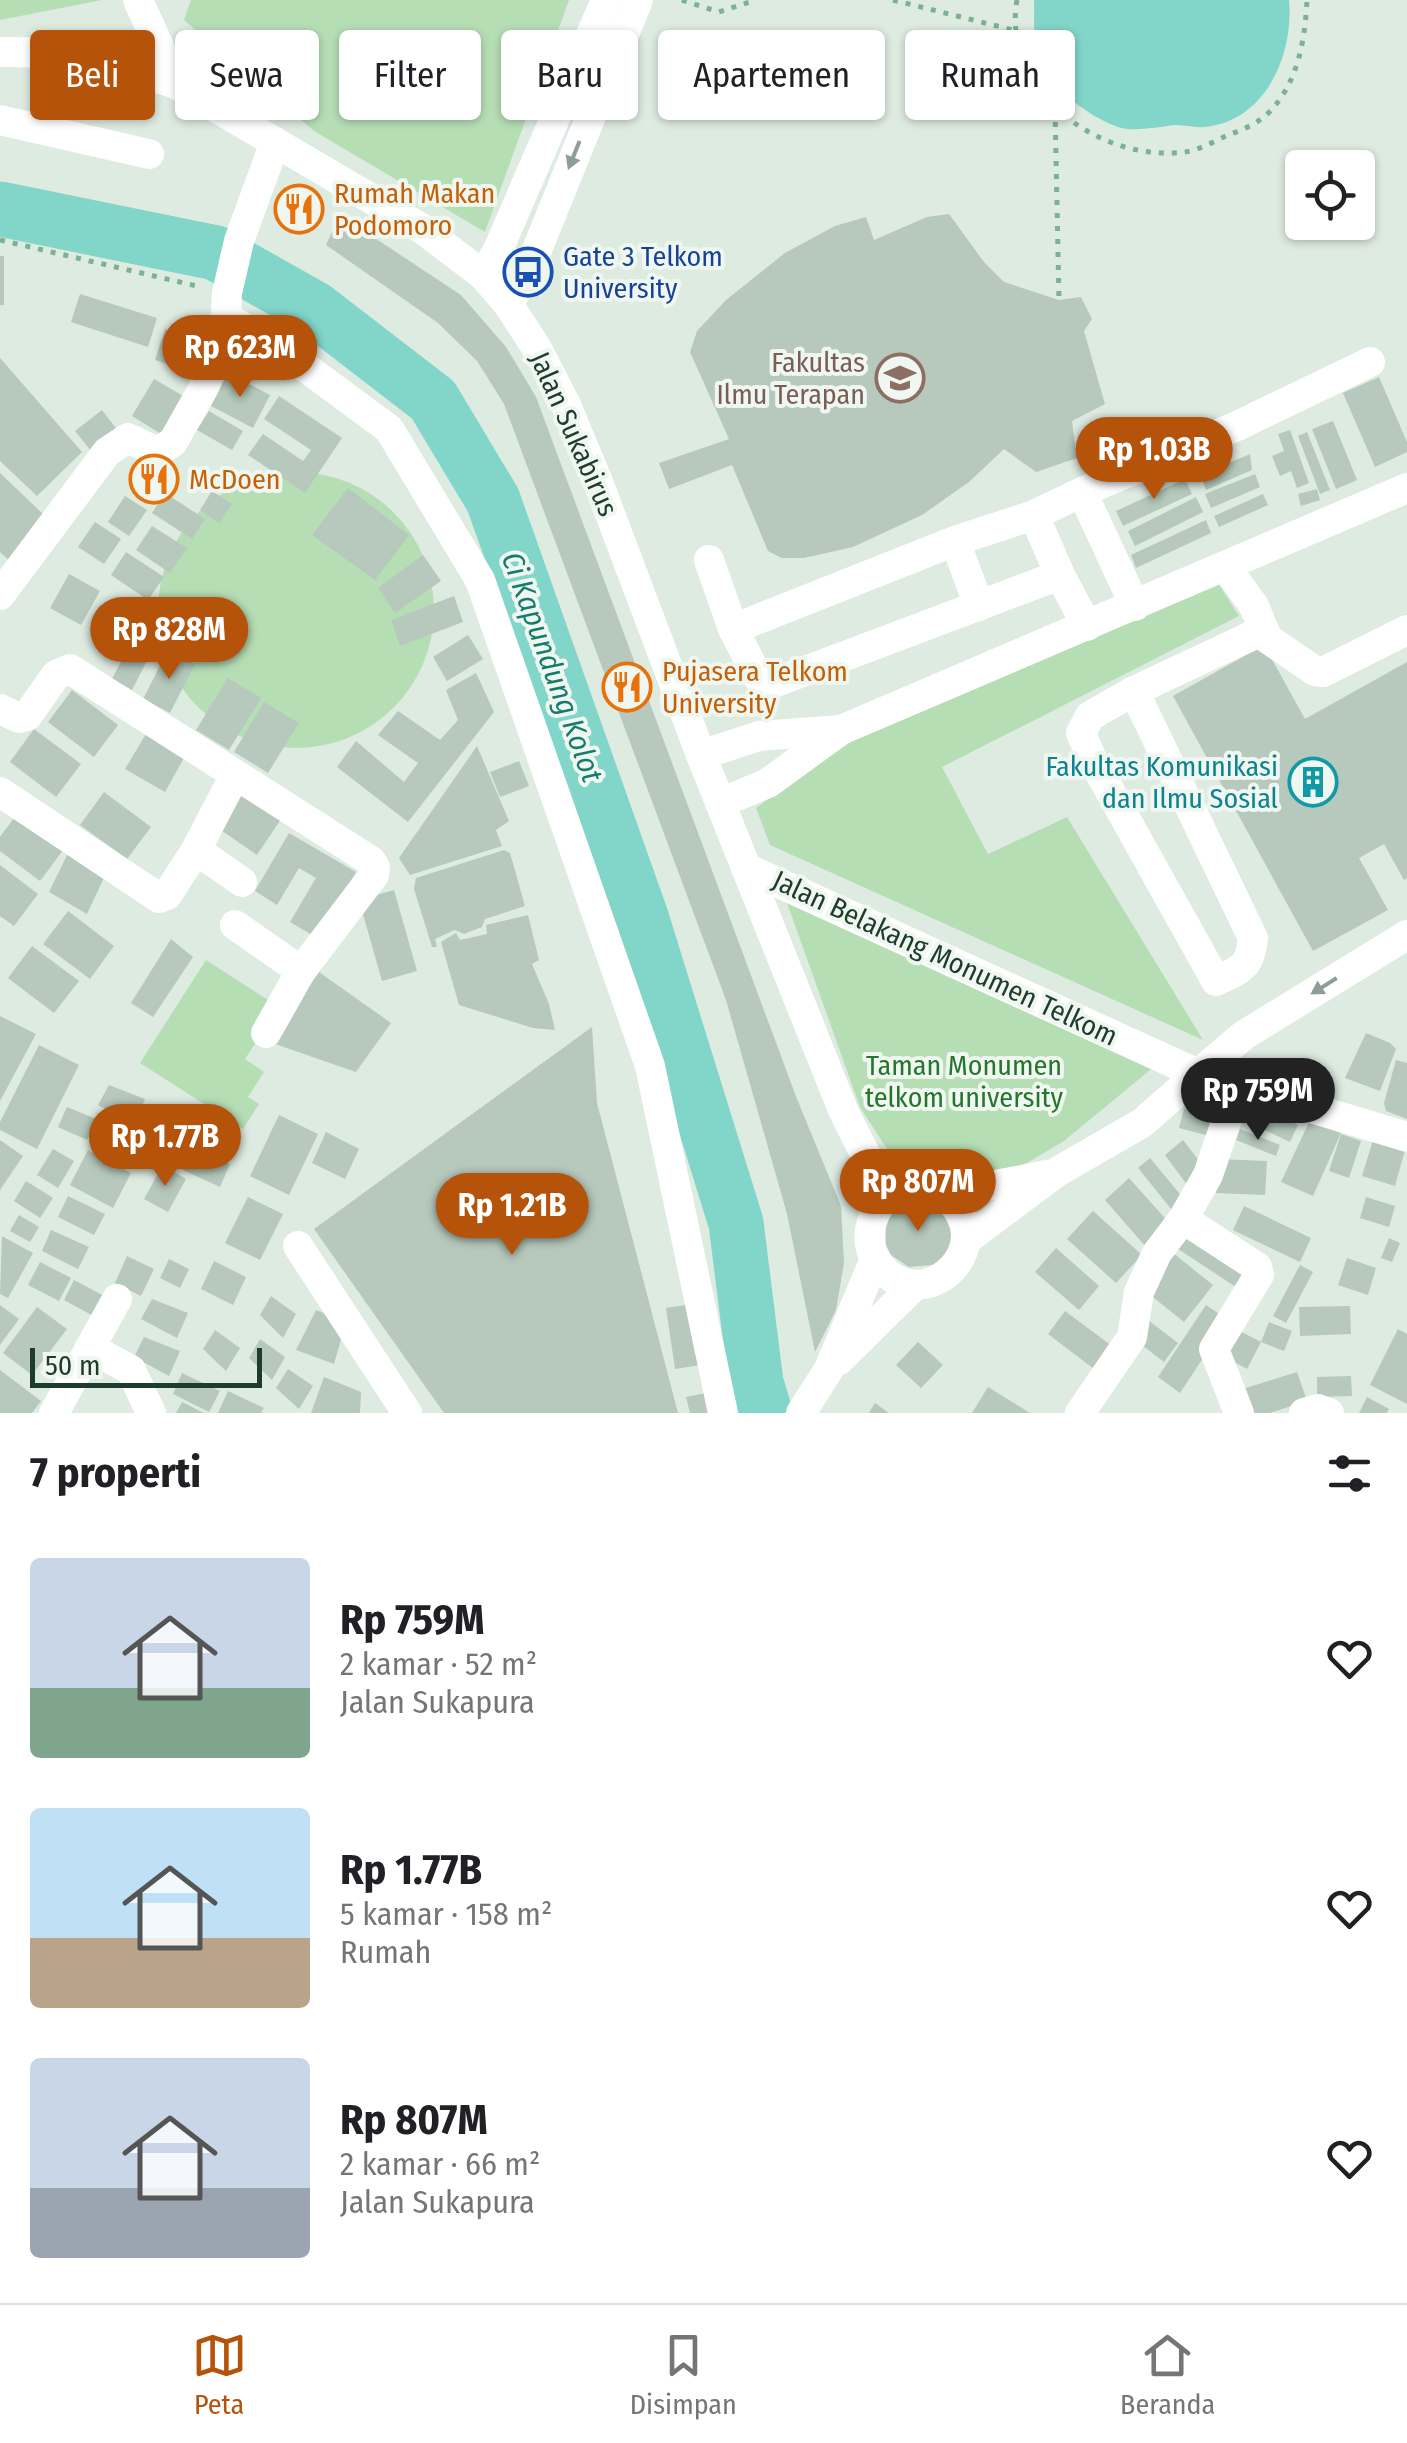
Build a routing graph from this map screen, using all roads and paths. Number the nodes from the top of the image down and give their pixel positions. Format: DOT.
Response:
graph roads {
  1 [pos="138,0"];
  2 [pos="606,0"];
  3 [pos="638,0"];
  4 [pos="682,0"];
  5 [pos="756,0"];
  6 [pos="894,0"];
  7 [pos="1017,0"];
  8 [pos="1307,0"];
  9 [pos="1012,30"];
  10 [pos="1016,30"];
  11 [pos="0,52"];
  12 [pos="175,82"];
  13 [pos="175,84"];
  14 [pos="0,120"];
  15 [pos="237,120"];
  16 [pos="1055,120"];
  17 [pos="1075,120"];
  18 [pos="275,142"];
  19 [pos="149,154"];
  20 [pos="0,240"];
  21 [pos="484,275"];
  22 [pos="1059,300"];
  23 [pos="508,304"];
  24 [pos="227,305"];
  25 [pos="1370,362"];
  26 [pos="1407,488"];
  27 [pos="1082,492"];
  28 [pos="1034,515"];
  29 [pos="955,542"];
  30 [pos="709,560"];
  31 [pos="1225,566"];
  32 [pos="1060,575"];
  33 [pos="0,595"];
  34 [pos="979,606"];
  35 [pos="1134,606"];
  36 [pos="1087,626"];
  37 [pos="733,629"];
  38 [pos="1264,630"];
  39 [pos="1407,630"];
  40 [pos="1134,692"];
  41 [pos="0,709"];
  42 [pos="841,730"];
  43 [pos="701,755"];
  44 [pos="235,776"];
  45 [pos="0,792"];
  46 [pos="720,802"];
  47 [pos="196,850"];
  48 [pos="746,868"];
  49 [pos="242,882"];
  50 [pos="235,925"];
  51 [pos="1407,935"];
  52 [pos="301,971"];
  53 [pos="266,1033"];
  54 [pos="1198,1074"];
  55 [pos="1238,1087"];
  56 [pos="843,1110"];
  57 [pos="1407,1137"];
  58 [pos="1058,1172"];
  59 [pos="937,1190"];
  60 [pos="894,1193"];
  61 [pos="873,1216"];
  62 [pos="1183,1219"];
  63 [pos="966,1240"];
  64 [pos="298,1246"];
  65 [pos="875,1259"];
  66 [pos="915,1285"];
  67 [pos="117,1299"];
  68 [pos="90,1348"];
  69 [pos="816,1397"];
  70 [pos="54,1413"];
  71 [pos="151,1413"];
  72 [pos="406,1413"];
  73 [pos="723,1413"];
  74 [pos="1080,1413"];
  75 [pos="1239,1413"];
  76 [pos="1304,1413"];
  77 [pos="1329,1413"];
  1 -- 12 [label="street"];
  2 -- 21 [label="street"];
  3 -- 23 [label="street, one-way"];
  4 -- 5 [label="path"];
  6 -- 9 [label="path"];
  7 -- 10 [label="path"];
  8 -- 17 [label="path"];
  11 -- 13 [label="street, Jalan Sukabirus"];
  14 -- 19 [label="street"];
  15 -- 18 [label="street, Jalan Sukabirus"];
  16 -- 22 [label="path"];
  18 -- 21 [label="street, Jalan Sukabirus"];
  18 -- 24 [label="street"];
  20 -- 24 [label="path"];
  21 -- 23 [label="street, Jalan Sukabirus"];
  23 -- 43 [label="street, Jalan Sukabirus"];
  24 -- 33 [label="street"];
  24 -- 73 [label="street"];
  25 -- 27 [label="street"];
  26 -- 31 [label="street"];
  27 -- 28 [label="street"];
  27 -- 35 [label="street"];
  28 -- 29 [label="street"];
  28 -- 32 [label="street"];
  29 -- 34 [label="street"];
  29 -- 37 [label="street"];
  30 -- 37 [label="street"];
  31 -- 35 [label="street"];
  31 -- 38 [label="street"];
  32 -- 34 [label="street"];
  32 -- 36 [label="street"];
  34 -- 37 [label="street"];
  35 -- 36 [label="street"];
  36 -- 42 [label="street"];
  38 -- 39 [label="street"];
  38 -- 40 [label="street"];
  40 -- 40 [label="street"];
  41 -- 44 [label="street"];
  42 -- 43 [label="street"];
  42 -- 46 [label="street"];
  43 -- 46 [label="street, Jalan Sukabirus"];
  44 -- 47 [label="street"];
  44 -- 52 [label="street"];
  45 -- 47 [label="street"];
  46 -- 48 [label="street, Jalan Sukabirus"];
  47 -- 49 [label="street"];
  48 -- 54 [label="street, Jalan Belakang Monumen Telkom"];
  48 -- 56 [label="street, Jalan Sukabirus"];
  50 -- 52 [label="street"];
  51 -- 54 [label="street, one-way"];
  52 -- 53 [label="street"];
  54 -- 55 [label="street, Jalan Belakang Monumen Telkom"];
  54 -- 58 [label="street"];
  55 -- 57 [label="street, Jalan Belakang Monumen Telkom"];
  55 -- 62 [label="street"];
  56 -- 60 [label="street, Jalan Sukabirus"];
  56 -- 61 [label="street, Jalan Sukabirus"];
  58 -- 59 [label="street"];
  58 -- 63 [label="street"];
  59 -- 60 [label="street"];
  59 -- 63 [label="street"];
  60 -- 61 [label="street"];
  61 -- 65 [label="street"];
  62 -- 74 [label="street"];
  62 -- 75 [label="street"];
  63 -- 66 [label="street"];
  64 -- 72 [label="street"];
  65 -- 66 [label="street"];
  65 -- 69 [label="street"];
  66 -- 69 [label="street"];
  67 -- 68 [label="street"];
  68 -- 70 [label="street"];
  68 -- 71 [label="street"];
  76 -- 77 [label="street"];
}
